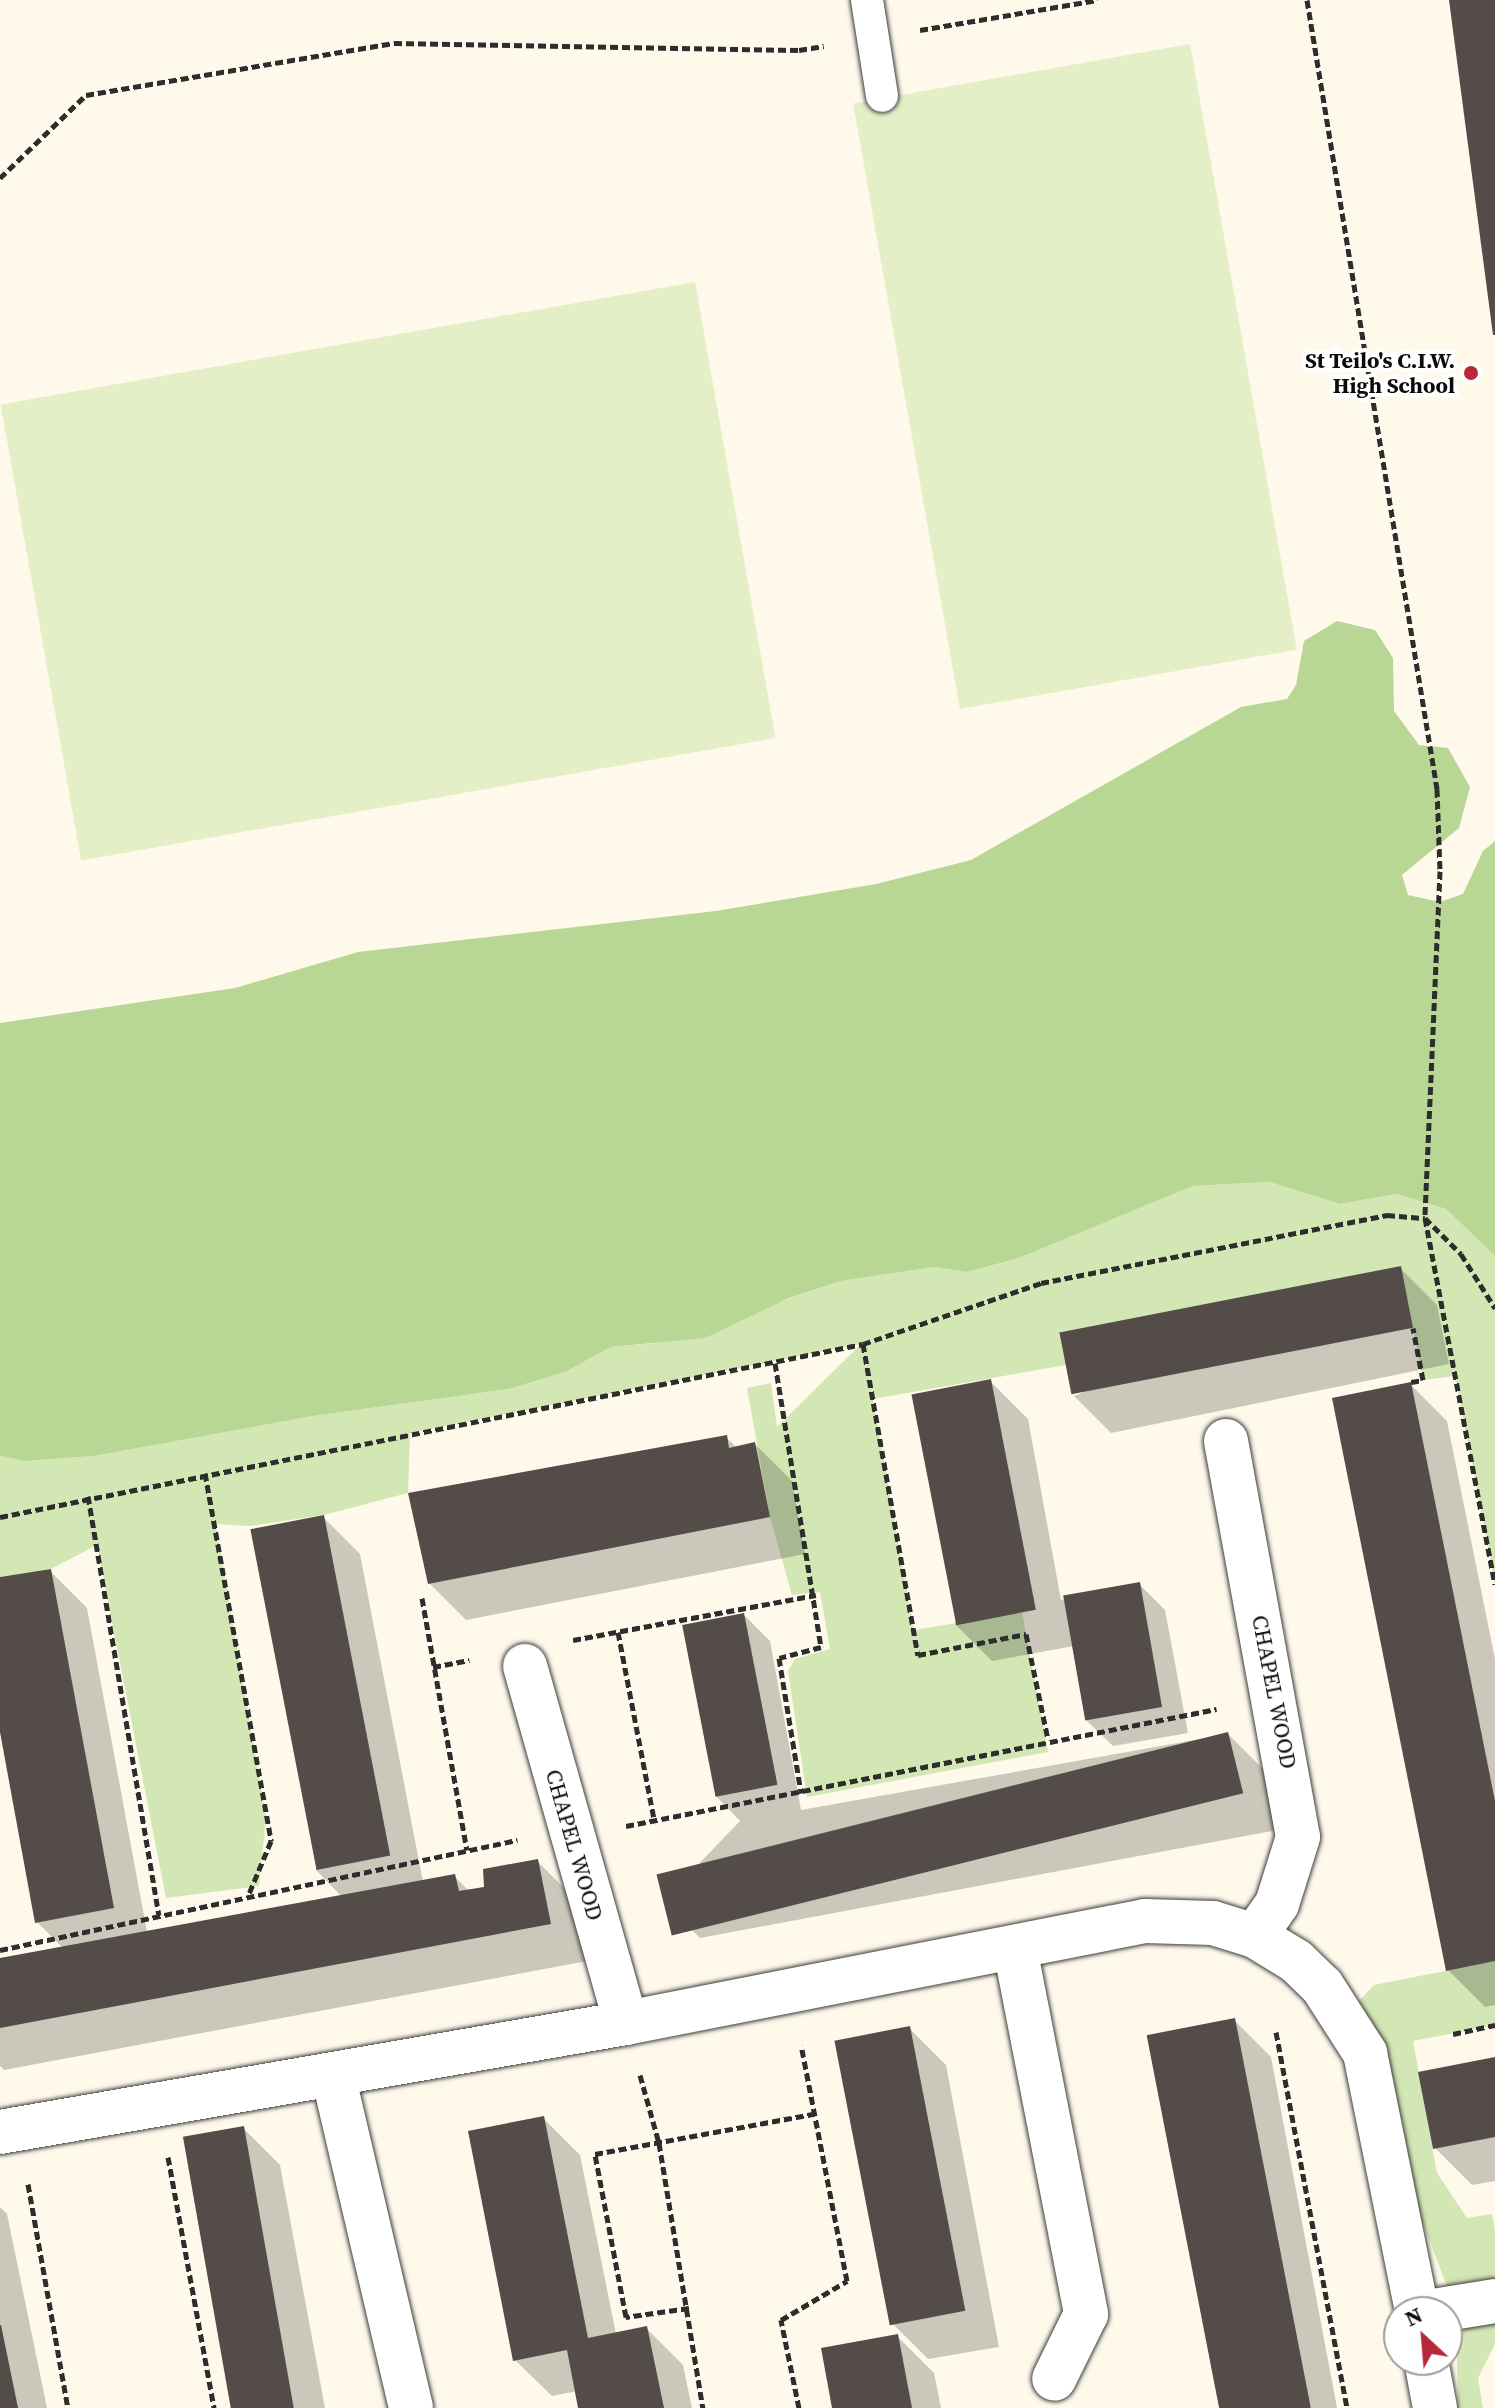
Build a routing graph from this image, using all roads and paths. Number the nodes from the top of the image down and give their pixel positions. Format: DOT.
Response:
graph roads {
  1 [pos="867,0"];
  2 [pos="1097,0"];
  3 [pos="1307,0"];
  4 [pos="873,38"];
  5 [pos="882,96"];
  6 [pos="0,178"];
  7 [pos="1425,1218"];
  8 [pos="1495,1308"];
  9 [pos="1413,1328"];
  10 [pos="863,1344"];
  11 [pos="775,1363"];
  12 [pos="1411,1382"];
  13 [pos="1226,1441"];
  14 [pos="205,1473"];
  15 [pos="88,1496"];
  16 [pos="0,1517"];
  17 [pos="1495,1584"];
  18 [pos="816,1595"];
  19 [pos="422,1598"];
  20 [pos="618,1632"];
  21 [pos="562,1642"];
  22 [pos="477,1659"];
  23 [pos="525,1666"];
  24 [pos="433,1667"];
  25 [pos="1276,1699"];
  26 [pos="1048,1739"];
  27 [pos="801,1793"];
  28 [pos="654,1819"];
  29 [pos="570,1834"];
  30 [pos="467,1850"];
  31 [pos="247,1897"];
  32 [pos="159,1915"];
  33 [pos="1255,1936"];
  34 [pos="1015,1948"];
  35 [pos="0,1950"];
  36 [pos="789,1987"];
  37 [pos="626,2023"];
  38 [pos="1495,2025"];
  39 [pos="1276,2032"];
  40 [pos="1453,2034"];
  41 [pos="333,2075"];
  42 [pos="158,2105"];
  43 [pos="814,2114"];
  44 [pos="9,2131"];
  45 [pos="659,2143"];
  46 [pos="1414,2296"];
  47 [pos="1495,2301"];
  48 [pos="1463,2306"];
  49 [pos="689,2308"];
  50 [pos="1429,2376"];
  51 [pos="1054,2379"];
  52 [pos="68,2408"];
  53 [pos="214,2408"];
  54 [pos="411,2408"];
  55 [pos="703,2408"];
  56 [pos="799,2408"];
  57 [pos="1347,2408"];
  58 [pos="1435,2408"];
  1 -- 4 [label="lane"];
  2 -- 4 [label="path"];
  3 -- 7 [label="path"];
  4 -- 5 [label="lane"];
  4 -- 6 [label="path"];
  7 -- 8 [label="path"];
  7 -- 10 [label="path"];
  7 -- 17 [label="path"];
  9 -- 12 [label="path"];
  10 -- 11 [label="path"];
  10 -- 26 [label="path"];
  11 -- 14 [label="path"];
  11 -- 18 [label="path"];
  13 -- 25 [label="street, CHAPEL WOOD"];
  14 -- 15 [label="path"];
  14 -- 31 [label="path"];
  15 -- 16 [label="path"];
  15 -- 32 [label="path"];
  18 -- 20 [label="path"];
  18 -- 27 [label="path"];
  19 -- 24 [label="path"];
  20 -- 21 [label="path"];
  20 -- 28 [label="path"];
  22 -- 24 [label="path"];
  23 -- 29 [label="street, CHAPEL WOOD"];
  24 -- 30 [label="path"];
  25 -- 26 [label="path"];
  25 -- 33 [label="street, CHAPEL WOOD"];
  26 -- 27 [label="path"];
  27 -- 28 [label="path"];
  28 -- 29 [label="path"];
  29 -- 30 [label="path"];
  29 -- 37 [label="street, CHAPEL WOOD"];
  30 -- 31 [label="path"];
  31 -- 32 [label="path"];
  32 -- 35 [label="path"];
  33 -- 34 [label="street"];
  33 -- 46 [label="street"];
  34 -- 36 [label="street"];
  34 -- 51 [label="street"];
  36 -- 37 [label="street"];
  36 -- 43 [label="path"];
  37 -- 41 [label="street"];
  37 -- 45 [label="path"];
  38 -- 40 [label="path"];
  39 -- 57 [label="path"];
  41 -- 42 [label="street"];
  41 -- 54 [label="street"];
  42 -- 44 [label="street"];
  42 -- 53 [label="path"];
  43 -- 45 [label="path"];
  43 -- 56 [label="path"];
  44 -- 52 [label="path"];
  45 -- 49 [label="path"];
  45 -- 49 [label="path"];
  47 -- 48 [label="street"];
  49 -- 55 [label="path"];
  50 -- 58 [label="street"];
}
